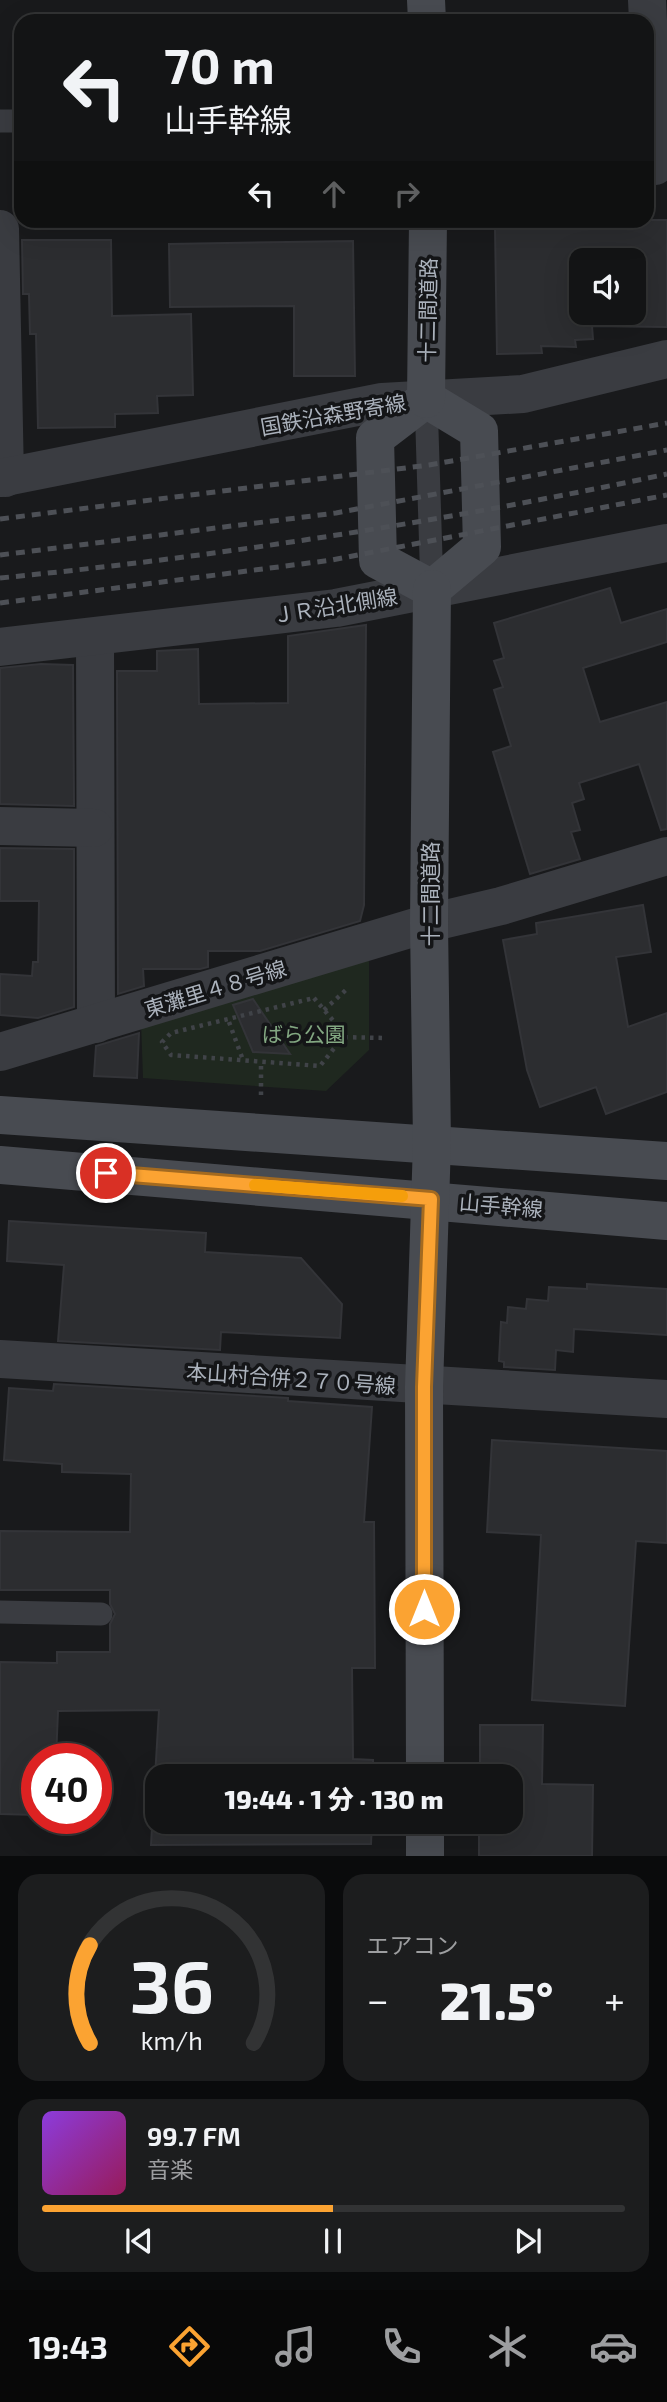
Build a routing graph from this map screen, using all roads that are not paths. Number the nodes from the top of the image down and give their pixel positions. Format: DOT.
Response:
graph roads {
  1 [pos="654,116"];
  2 [pos="657,165"];
  3 [pos="428,228"];
  4 [pos="0,229"];
  5 [pos="667,359"];
  6 [pos="426,400"];
  7 [pos="2,478"];
  8 [pos="667,543"];
  9 [pos="432,589"];
  10 [pos="95,638"];
  11 [pos="0,647"];
  12 [pos="0,826"];
  13 [pos="93,828"];
  14 [pos="667,856"];
  15 [pos="429,923"];
  16 [pos="96,1024"];
  17 [pos="0,1052"];
  18 [pos="0,1115"];
  19 [pos="432,1143"];
  20 [pos="667,1161"];
  21 [pos="0,1164"];
  22 [pos="431,1199"];
  23 [pos="667,1221"];
  24 [pos="0,1359"];
  25 [pos="424,1387"];
  26 [pos="667,1399"];
  27 [pos="0,1612"];
  28 [pos="101,1614"];
  29 [pos="425,1764"];
  30 [pos="425,1834"];
  31 [pos="425,1856"];
  1 -- 2 [label="street"];
  3 -- 6 [label="street, 十二間道路"];
  4 -- 7 [label="street"];
  5 -- 6 [label="street, 国鉄沿森野寄線"];
  6 -- 7 [label="street, 国鉄沿森野寄線"];
  6 -- 9 [label="lane"];
  6 -- 9 [label="street"];
  6 -- 9 [label="street"];
  8 -- 9 [label="street, ＪＲ沿北側線"];
  9 -- 10 [label="street, ＪＲ沿北側線"];
  9 -- 15 [label="street, 十二間道路"];
  10 -- 11 [label="street, ＪＲ沿北側線"];
  10 -- 13 [label="street"];
  12 -- 13 [label="street"];
  13 -- 16 [label="street"];
  14 -- 15 [label="street, 東灘里４８号線"];
  15 -- 16 [label="street, 東灘里４８号線"];
  15 -- 19 [label="street, 十二間道路"];
  16 -- 17 [label="street, 東灘里４８号線"];
  18 -- 19 [label="street"];
  19 -- 20 [label="street"];
  19 -- 22 [label="street, 十二間道路"];
  21 -- 22 [label="street, 山手幹線"];
  22 -- 23 [label="street, 山手幹線"];
  22 -- 25 [label="street, 十二間道路"];
  24 -- 25 [label="street, 本山村合併２７０号線"];
  25 -- 26 [label="street, 本山村合併２７０号線"];
  25 -- 29 [label="street, 十二間道路"];
  27 -- 28 [label="lane"];
  30 -- 31 [label="street"];
}
